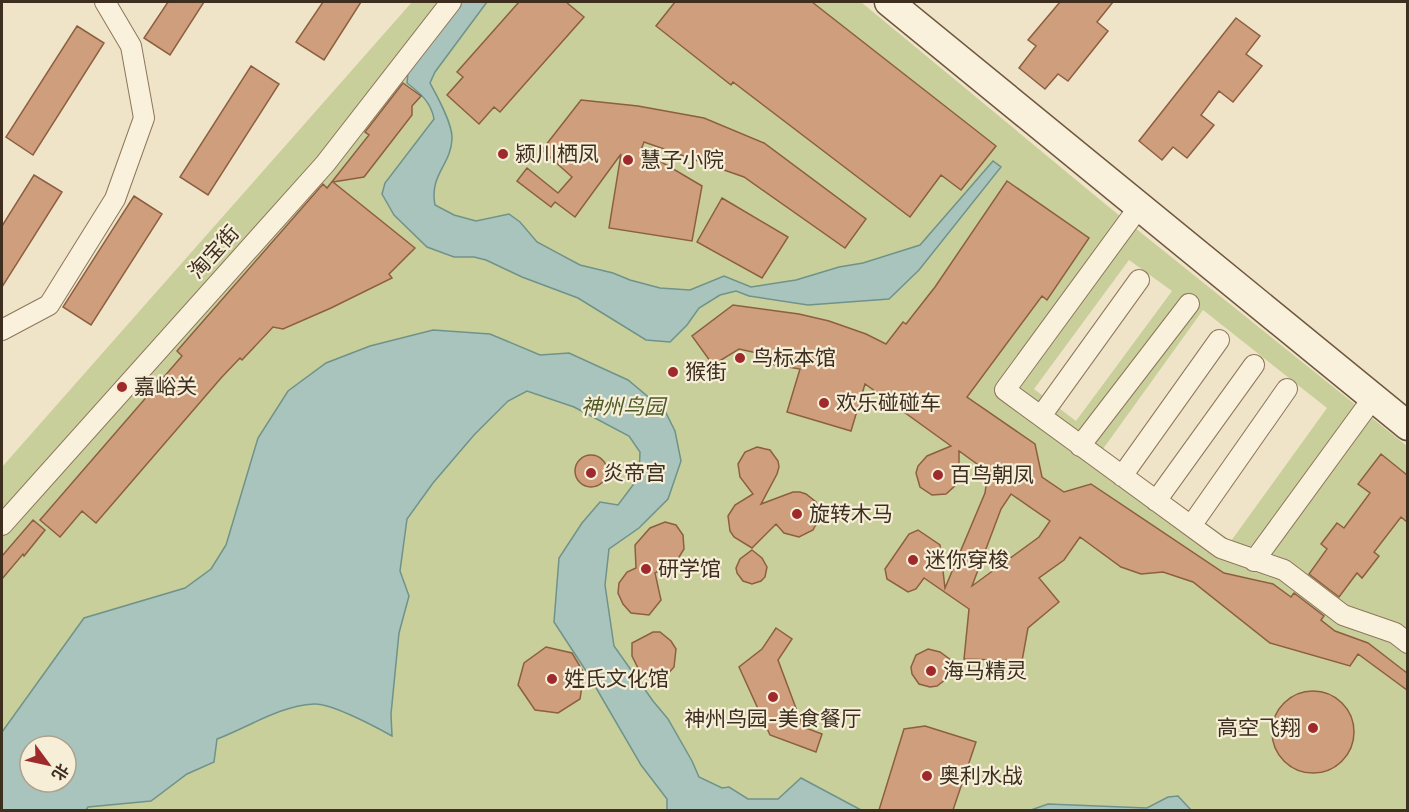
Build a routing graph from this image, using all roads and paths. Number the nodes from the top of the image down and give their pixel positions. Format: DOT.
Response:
graph roads {
  1 [pos="105,2"];
  2 [pos="452,2"];
  3 [pos="889,2"];
  4 [pos="1140,207"];
  5 [pos="1139,280"];
  6 [pos="1189,304"];
  7 [pos="2,330"];
  8 [pos="1219,340"];
  9 [pos="1254,365"];
  10 [pos="1287,389"];
  11 [pos="1373,398"];
  12 [pos="1041,416"];
  13 [pos="1407,426"];
  14 [pos="1080,446"];
  15 [pos="1122,476"];
  16 [pos="1156,501"];
  17 [pos="2,525"];
  18 [pos="1191,526"];
  19 [pos="1254,561"];
  20 [pos="1407,643"];
  1 -- 7 [label="street"];
  2 -- 17 [label="street, 淘宝街"];
  3 -- 4 [label="street"];
  4 -- 11 [label="street"];
  4 -- 12 [label="street"];
  5 -- 12 [label="street"];
  6 -- 14 [label="street"];
  8 -- 15 [label="street"];
  9 -- 16 [label="street"];
  10 -- 18 [label="street"];
  11 -- 13 [label="street"];
  11 -- 19 [label="street"];
  12 -- 14 [label="street"];
  14 -- 15 [label="street"];
  15 -- 16 [label="street"];
  16 -- 18 [label="street"];
  18 -- 19 [label="street"];
  19 -- 20 [label="street"];
}
